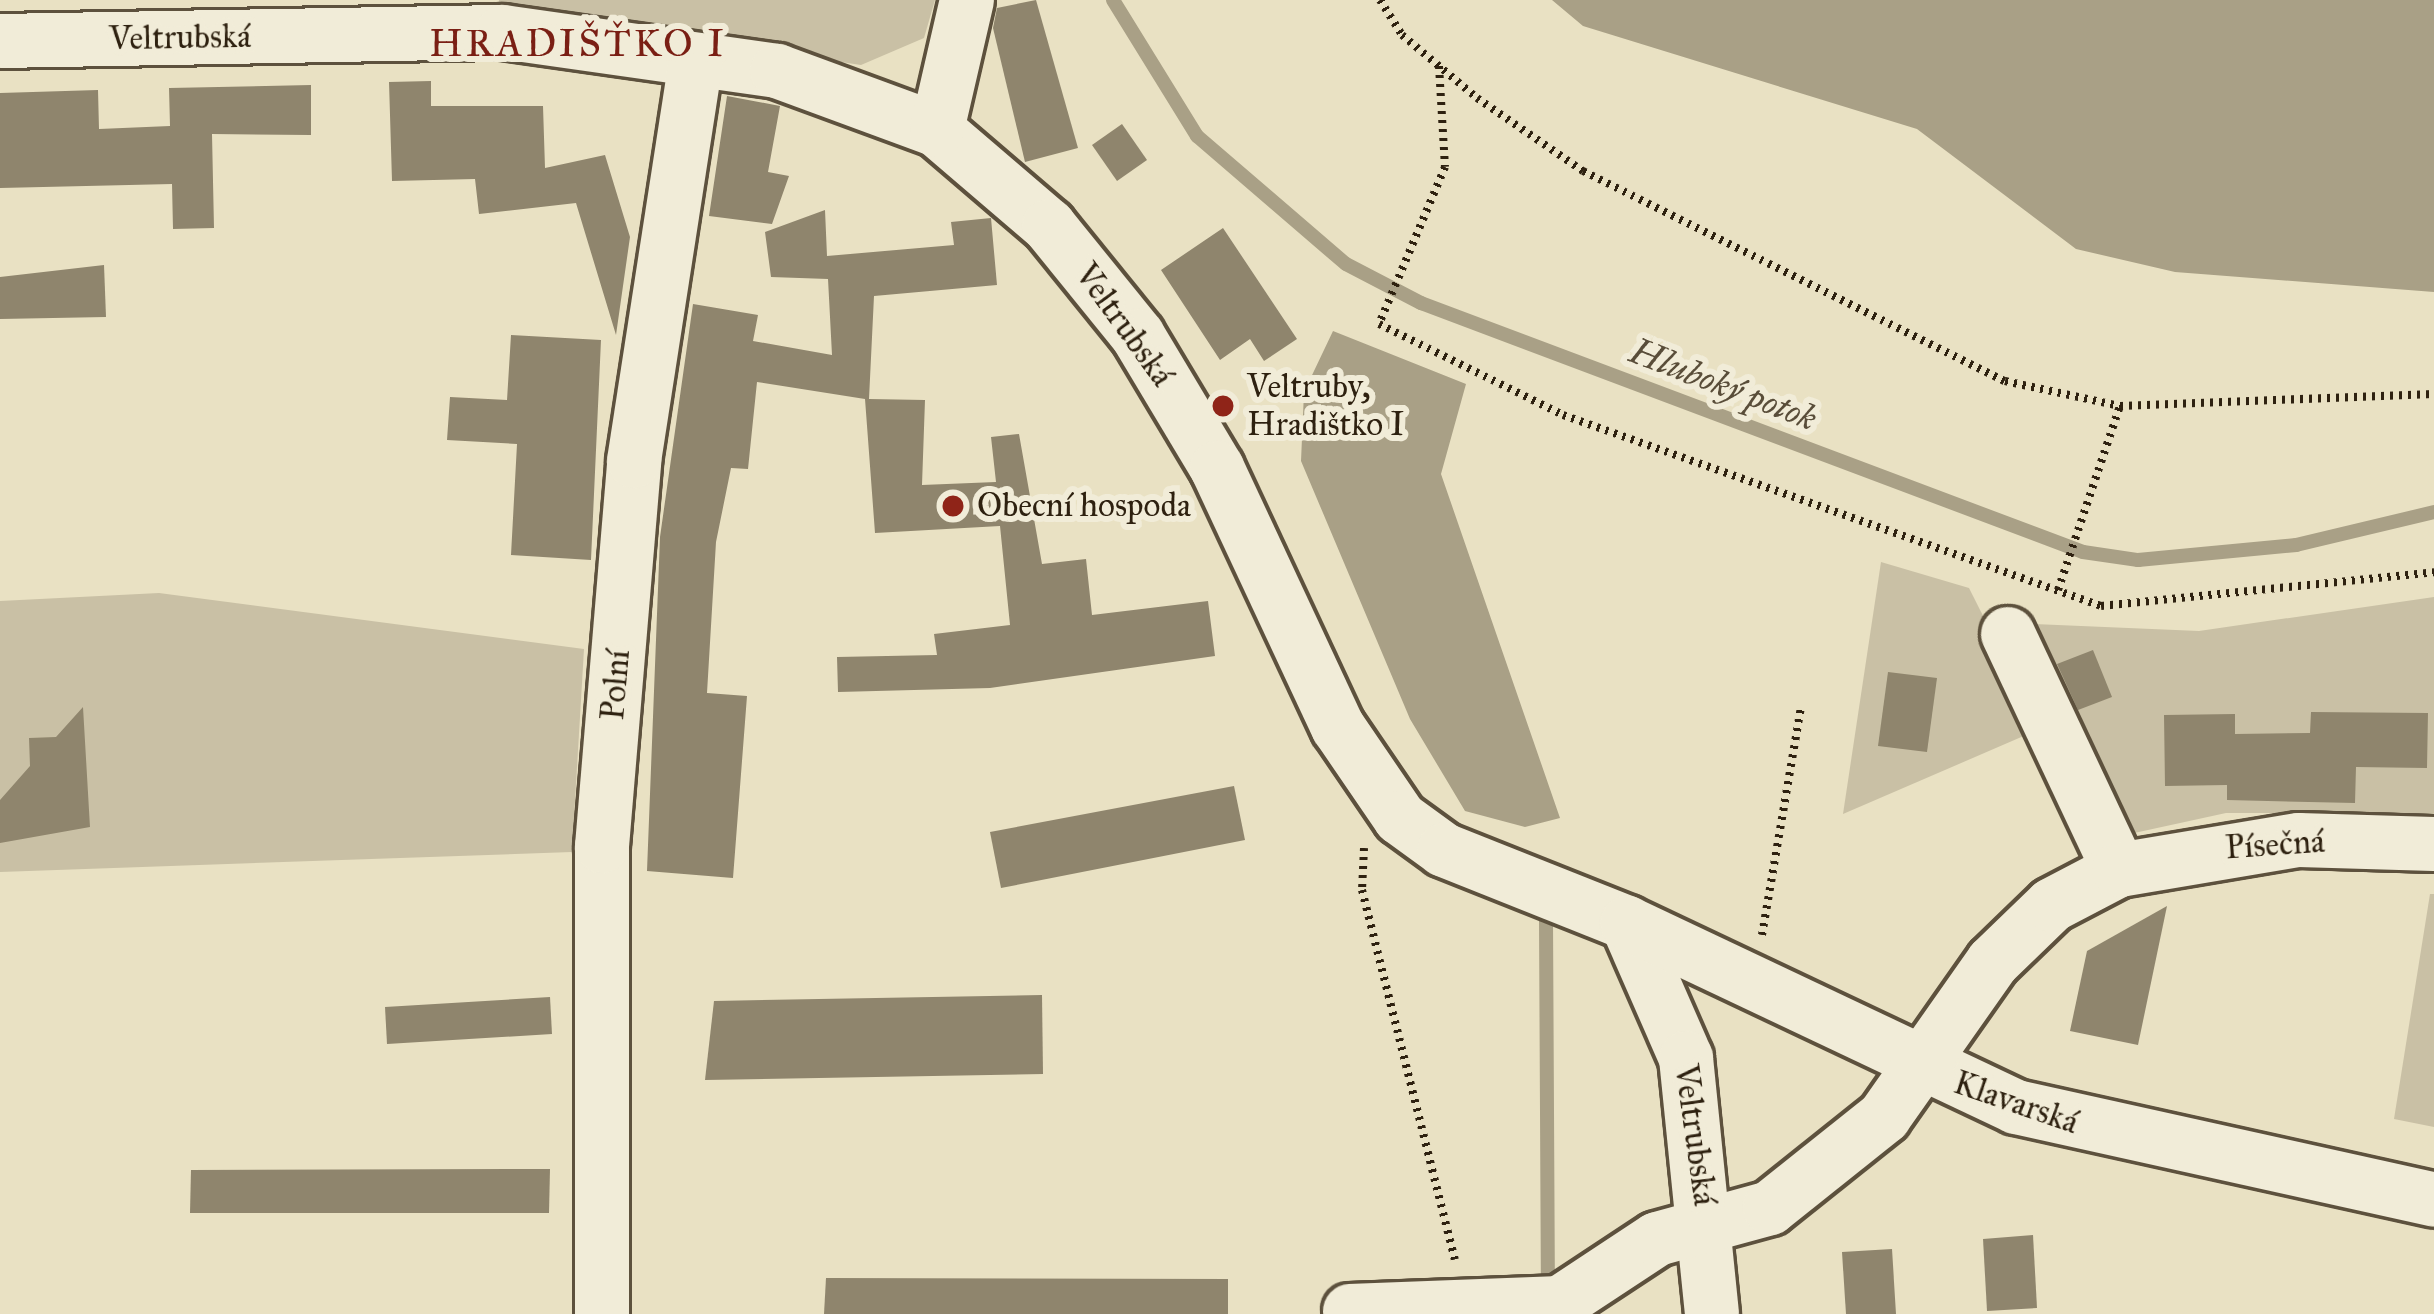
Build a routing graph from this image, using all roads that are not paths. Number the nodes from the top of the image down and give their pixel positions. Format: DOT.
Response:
graph roads {
  1 [pos="967,0"];
  2 [pos="0,41"];
  3 [pos="696,61"];
  4 [pos="937,130"];
  5 [pos="2008,634"];
  6 [pos="2434,844"];
  7 [pos="2119,870"];
  8 [pos="1627,923"];
  9 [pos="1915,1068"];
  10 [pos="2434,1200"];
  11 [pos="1707,1217"];
  12 [pos="1573,1309"];
  13 [pos="1350,1311"];
  14 [pos="602,1314"];
  15 [pos="1712,1314"];
  1 -- 4 [label="street"];
  2 -- 3 [label="street, Veltrubská"];
  3 -- 4 [label="street, Veltrubská"];
  3 -- 14 [label="street, Polní"];
  4 -- 8 [label="street, Veltrubská"];
  5 -- 7 [label="street"];
  6 -- 7 [label="street, Písečná"];
  7 -- 9 [label="street, Písečná"];
  8 -- 9 [label="street, Klavarská"];
  8 -- 11 [label="street, Veltrubská"];
  9 -- 10 [label="street, Klavarská"];
  9 -- 11 [label="street, Písečná"];
  11 -- 12 [label="street"];
  11 -- 15 [label="street, Veltrubská"];
  12 -- 13 [label="street"];
}
